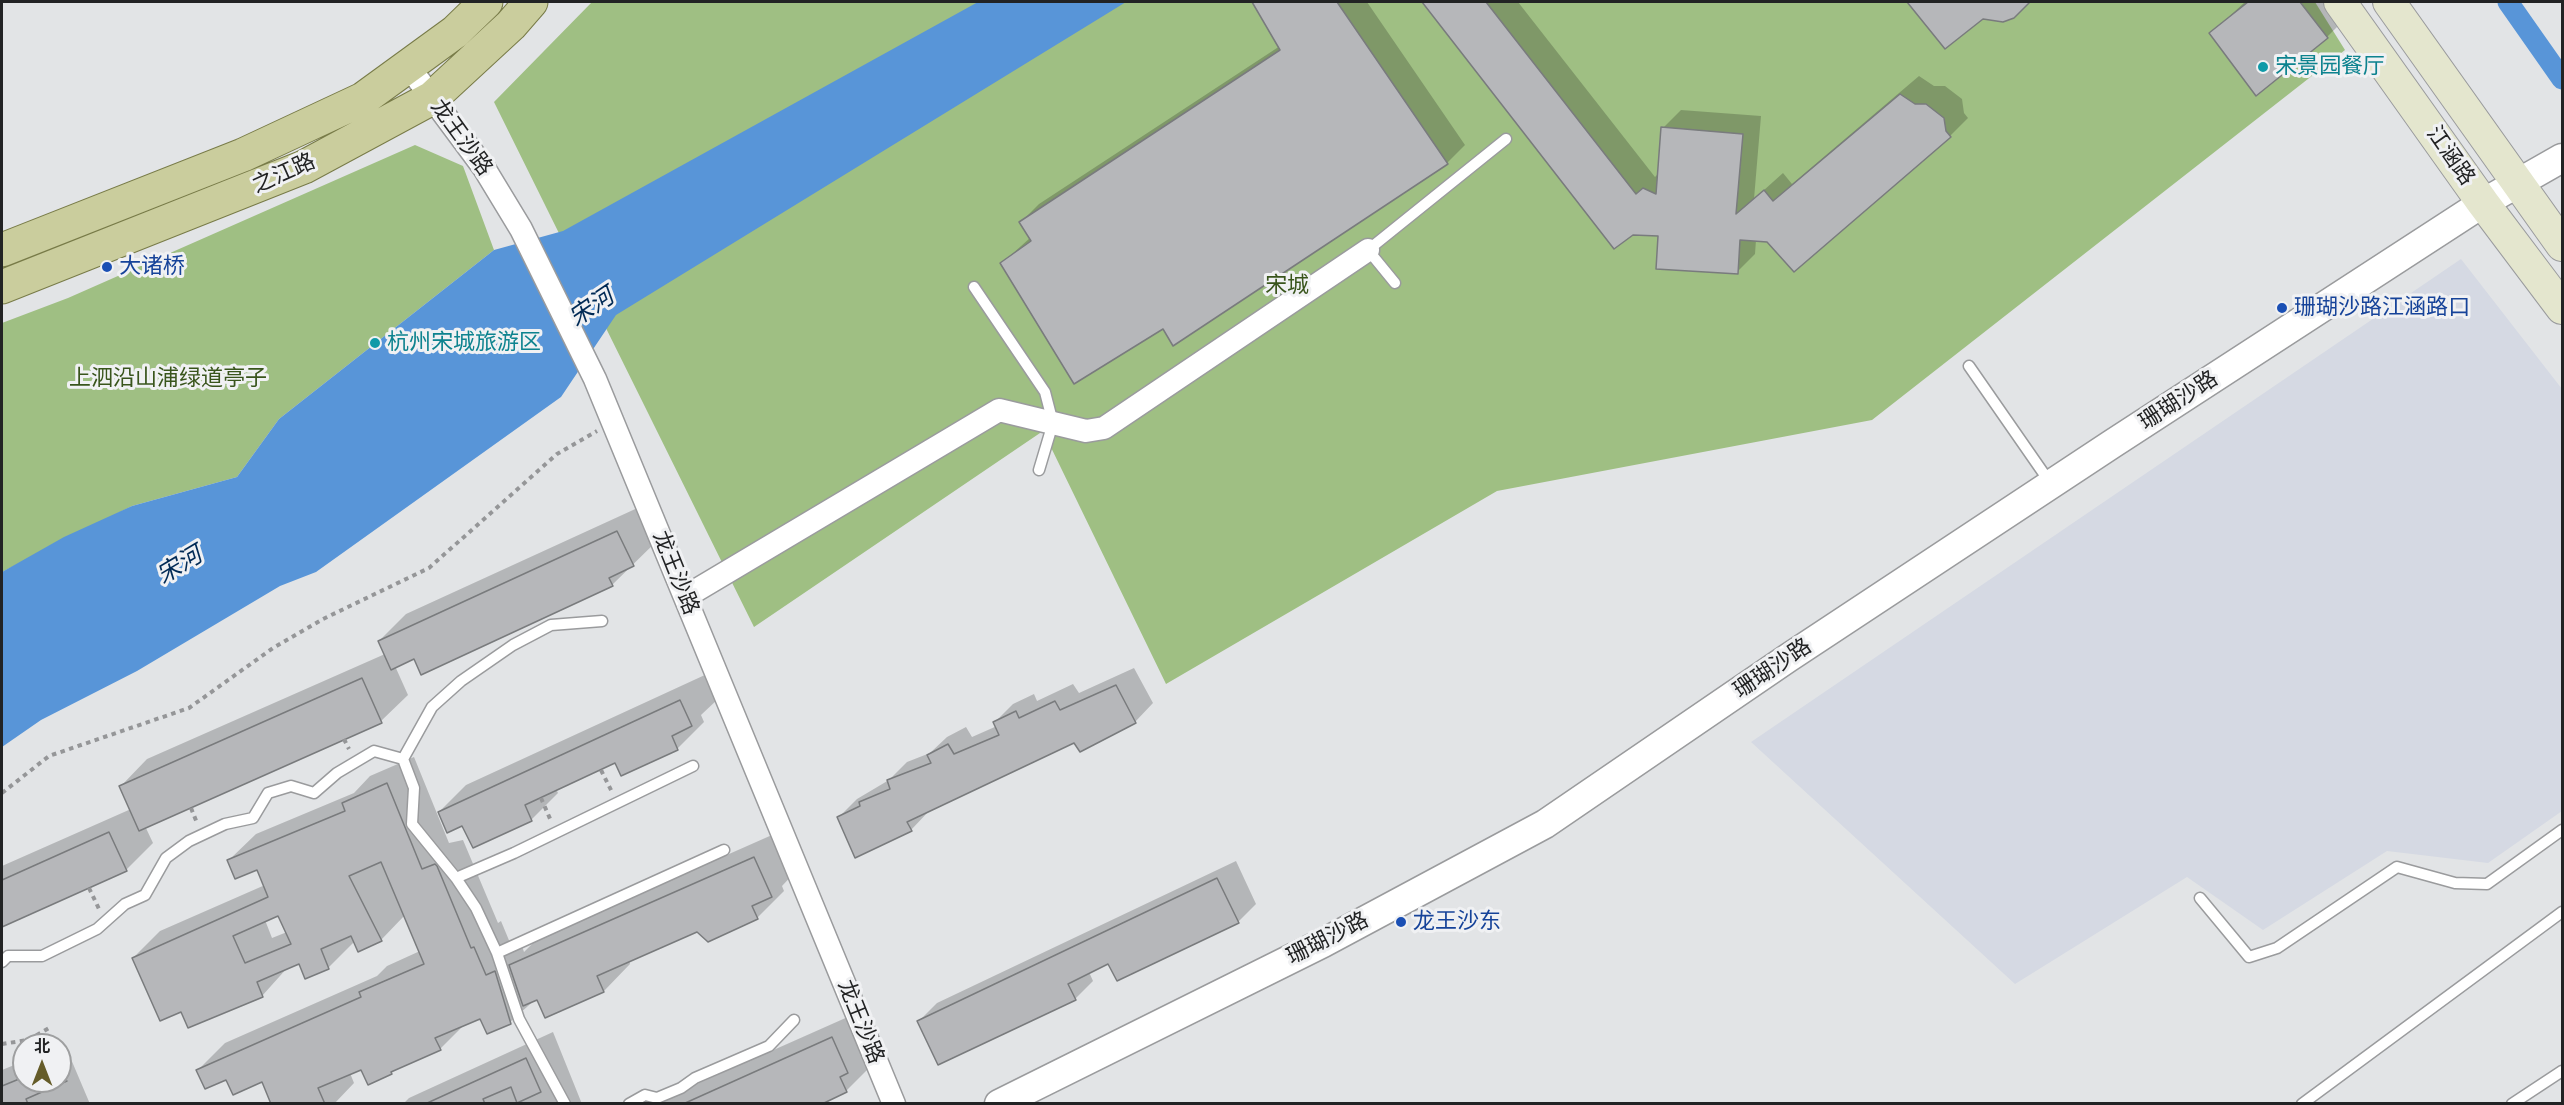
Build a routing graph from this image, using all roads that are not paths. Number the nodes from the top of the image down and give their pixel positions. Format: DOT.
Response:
graph roads {
  1 [pos="486,2"];
  2 [pos="531,2"];
  3 [pos="2340,2"];
  4 [pos="2389,2"];
  5 [pos="409,68"];
  6 [pos="432,98"];
  7 [pos="1506,139"];
  8 [pos="2562,158"];
  9 [pos="2518,183"];
  10 [pos="2483,203"];
  11 [pos="2562,245"];
  12 [pos="1368,249"];
  13 [pos="2,250"];
  14 [pos="1395,283"];
  15 [pos="2,287"];
  16 [pos="974,287"];
  17 [pos="2562,308"];
  18 [pos="1969,366"];
  19 [pos="1053,423"];
  20 [pos="1039,470"];
  21 [pos="2051,485"];
  22 [pos="685,597"];
  23 [pos="602,621"];
  24 [pos="403,759"];
  25 [pos="693,766"];
  26 [pos="2562,830"];
  27 [pos="724,850"];
  28 [pos="456,878"];
  29 [pos="2200,898"];
  30 [pos="2562,912"];
  31 [pos="497,952"];
  32 [pos="2,962"];
  33 [pos="794,1020"];
  34 [pos="2562,1071"];
  35 [pos="565,1104"];
  36 [pos="629,1104"];
  37 [pos="894,1104"];
  38 [pos="999,1104"];
  39 [pos="2301,1104"];
  40 [pos="2512,1104"];
  1 -- 5 [label="main road, 之江路"];
  2 -- 6 [label="main road, 之江路"];
  3 -- 10 [label="main road, 江涵路"];
  4 -- 9 [label="main road, 江涵路"];
  5 -- 6 [label="street, 龙王沙路"];
  5 -- 13 [label="main road, 之江路"];
  6 -- 15 [label="main road, 之江路"];
  6 -- 22 [label="street, 龙王沙路"];
  7 -- 12 [label="lane"];
  8 -- 9 [label="street, 珊瑚沙路"];
  9 -- 10 [label="street, 珊瑚沙路"];
  9 -- 11 [label="main road, 江涵路"];
  10 -- 17 [label="main road, 江涵路"];
  10 -- 21 [label="street, 珊瑚沙路"];
  12 -- 14 [label="lane"];
  12 -- 19 [label="street"];
  16 -- 19 [label="lane"];
  18 -- 21 [label="lane"];
  19 -- 20 [label="lane"];
  19 -- 22 [label="street"];
  21 -- 38 [label="street, 珊瑚沙路"];
  22 -- 37 [label="street, 龙王沙路"];
  23 -- 24 [label="lane"];
  24 -- 28 [label="lane"];
  24 -- 32 [label="lane"];
  25 -- 28 [label="lane"];
  26 -- 29 [label="lane"];
  27 -- 31 [label="lane"];
  28 -- 31 [label="lane"];
  30 -- 39 [label="lane"];
  31 -- 35 [label="lane"];
  33 -- 36 [label="lane"];
  34 -- 40 [label="lane"];
}
